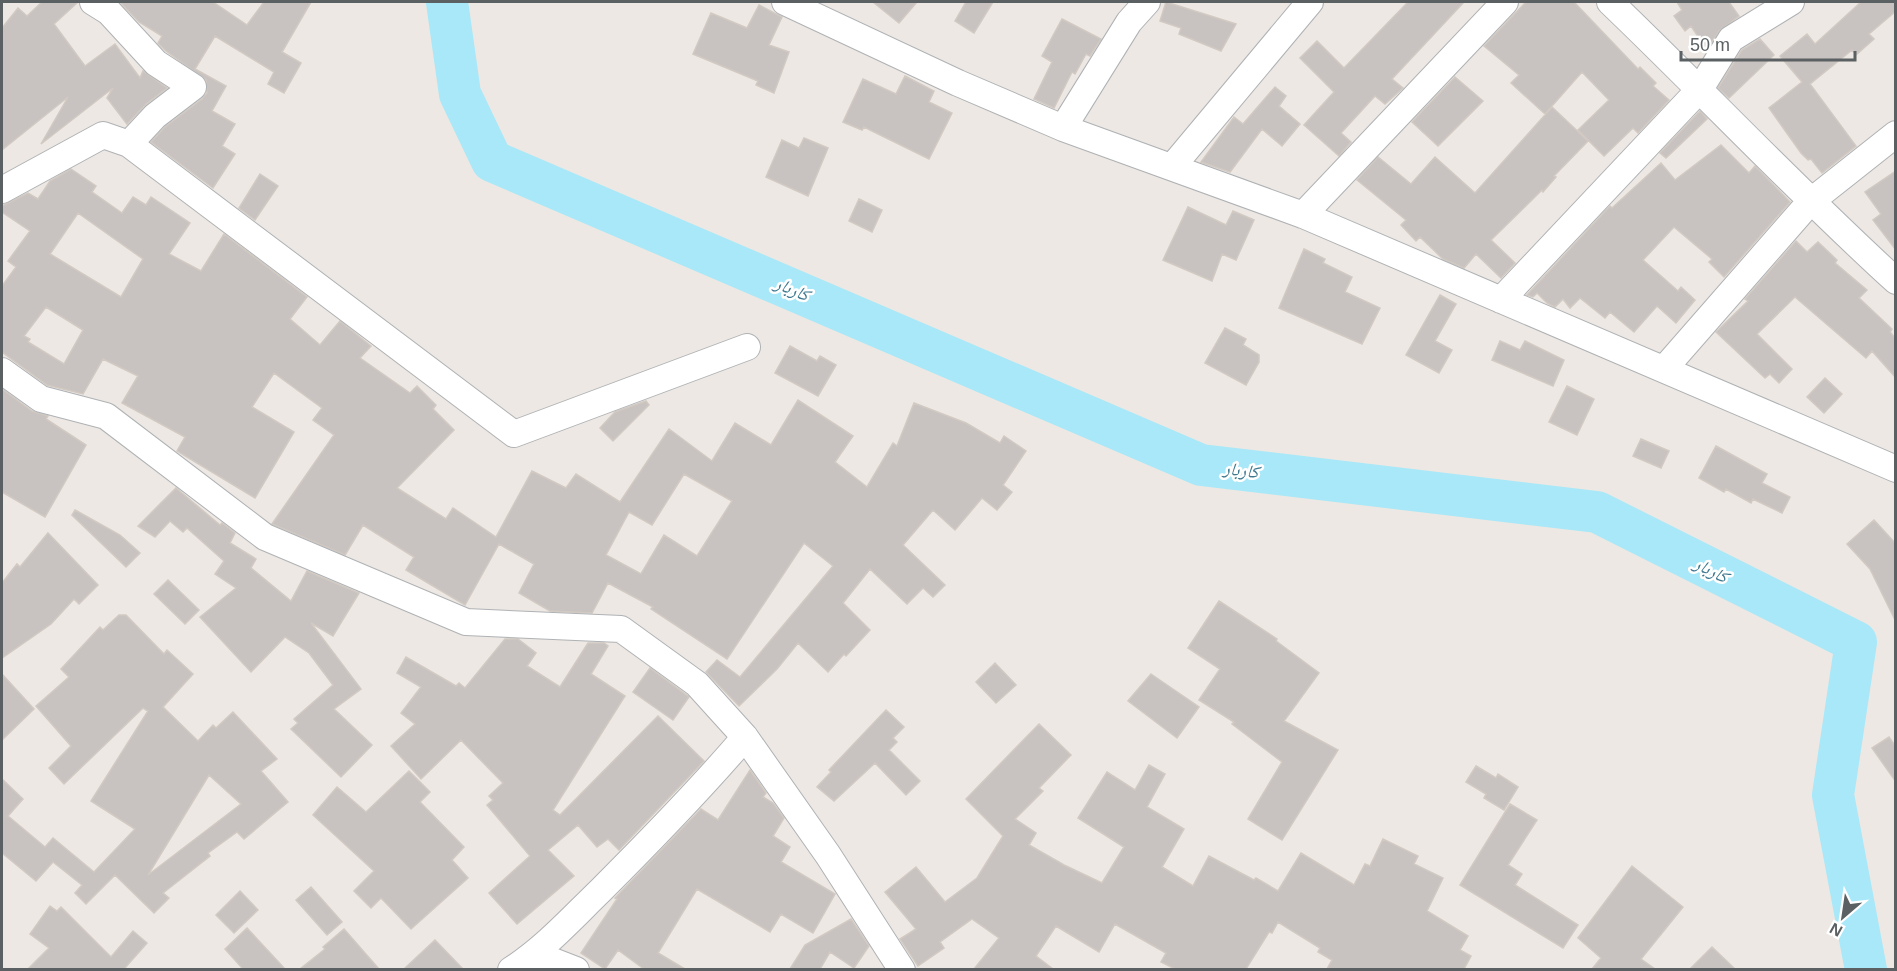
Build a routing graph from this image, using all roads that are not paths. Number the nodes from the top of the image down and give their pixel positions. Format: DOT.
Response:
graph roads {
  1 [pos="785,2"];
  2 [pos="1147,2"];
  3 [pos="1310,2"];
  4 [pos="1505,2"];
  5 [pos="1610,2"];
  6 [pos="1791,2"];
  7 [pos="106,5"];
  8 [pos="1700,89"];
  9 [pos="1063,128"];
  10 [pos="1896,134"];
  11 [pos="129,144"];
  12 [pos="1172,167"];
  13 [pos="2,190"];
  14 [pos="1810,202"];
  15 [pos="1303,215"];
  16 [pos="1896,281"];
  17 [pos="1501,300"];
  18 [pos="747,347"];
  19 [pos="1664,369"];
  20 [pos="2,371"];
  21 [pos="1896,469"];
  22 [pos="745,737"];
  23 [pos="535,954"];
  24 [pos="511,969"];
  25 [pos="576,969"];
  26 [pos="902,969"];
  1 -- 9 [label="street"];
  2 -- 9 [label="street"];
  3 -- 12 [label="street"];
  4 -- 15 [label="street"];
  5 -- 8 [label="street"];
  6 -- 8 [label="street"];
  7 -- 11 [label="street"];
  8 -- 14 [label="street"];
  8 -- 17 [label="street"];
  9 -- 12 [label="street"];
  10 -- 14 [label="street"];
  11 -- 13 [label="street"];
  11 -- 18 [label="street"];
  12 -- 15 [label="street"];
  14 -- 16 [label="street"];
  14 -- 19 [label="street"];
  15 -- 17 [label="street"];
  17 -- 19 [label="street"];
  19 -- 21 [label="street"];
  20 -- 22 [label="street"];
  22 -- 23 [label="street"];
  22 -- 26 [label="street"];
  23 -- 24 [label="street"];
  23 -- 25 [label="street"];
}
